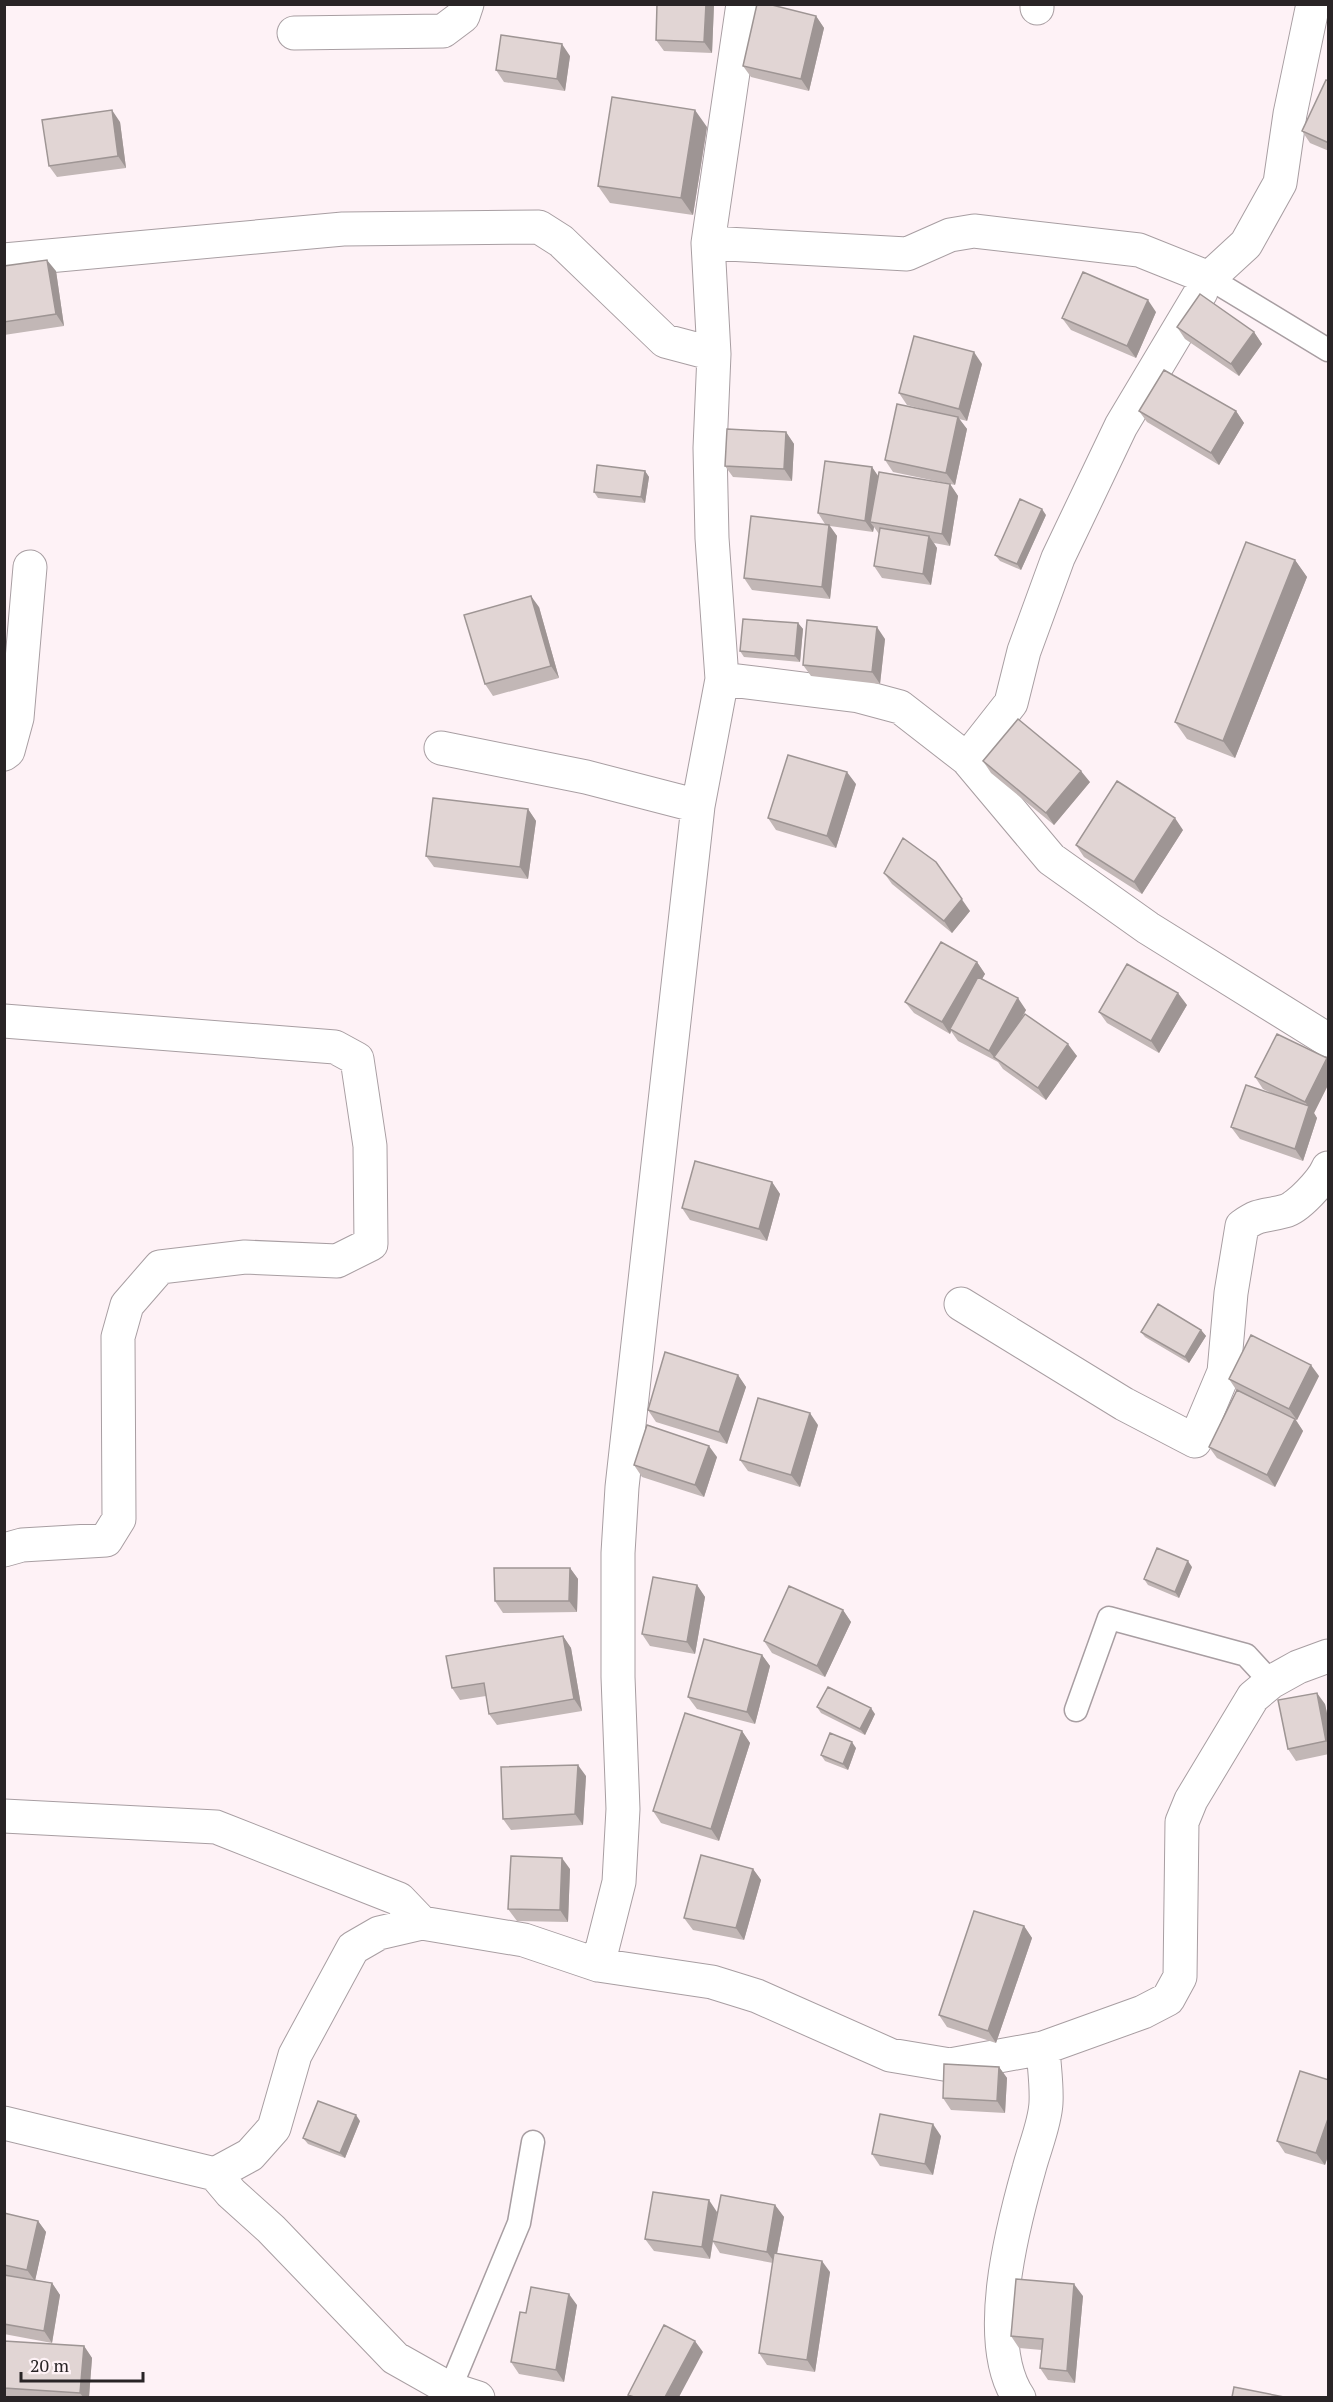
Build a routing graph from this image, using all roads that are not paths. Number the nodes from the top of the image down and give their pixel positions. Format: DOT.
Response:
graph roads {
  1 [pos="467,4"];
  2 [pos="743,4"];
  3 [pos="1313,4"];
  4 [pos="294,33"];
  5 [pos="708,243"];
  6 [pos="4,260"];
  7 [pos="1209,278"];
  8 [pos="1329,350"];
  9 [pos="714,354"];
  10 [pos="30,567"];
  11 [pos="722,680"];
  12 [pos="441,748"];
  13 [pos="4,754"];
  14 [pos="967,759"];
  15 [pos="698,806"];
  16 [pos="4,1021"];
  17 [pos="1329,1040"];
  18 [pos="1329,1168"];
  19 [pos="961,1304"];
  20 [pos="4,1550"];
  21 [pos="1329,1656"];
  22 [pos="1271,1682"];
  23 [pos="1076,1710"];
  24 [pos="4,1816"];
  25 [pos="422,1923"];
  26 [pos="598,1965"];
  27 [pos="1043,2048"];
  28 [pos="4,2123"];
  29 [pos="533,2142"];
  30 [pos="215,2174"];
  31 [pos="459,2395"];
  32 [pos="1019,2397"];
  1 -- 4 [label="street"];
  2 -- 5 [label="street"];
  3 -- 7 [label="street"];
  5 -- 7 [label="street"];
  5 -- 9 [label="street"];
  6 -- 9 [label="street"];
  7 -- 8 [label="lane"];
  7 -- 14 [label="street"];
  9 -- 11 [label="street"];
  10 -- 13 [label="street"];
  11 -- 14 [label="street"];
  11 -- 15 [label="street"];
  12 -- 15 [label="street"];
  14 -- 17 [label="street"];
  15 -- 26 [label="street"];
  16 -- 20 [label="street"];
  18 -- 19 [label="street"];
  21 -- 22 [label="street"];
  22 -- 23 [label="lane"];
  22 -- 27 [label="street"];
  24 -- 25 [label="street"];
  25 -- 26 [label="street"];
  25 -- 30 [label="street"];
  26 -- 27 [label="street"];
  27 -- 32 [label="street"];
  28 -- 30 [label="street"];
  29 -- 31 [label="lane"];
  30 -- 31 [label="street"];
}
